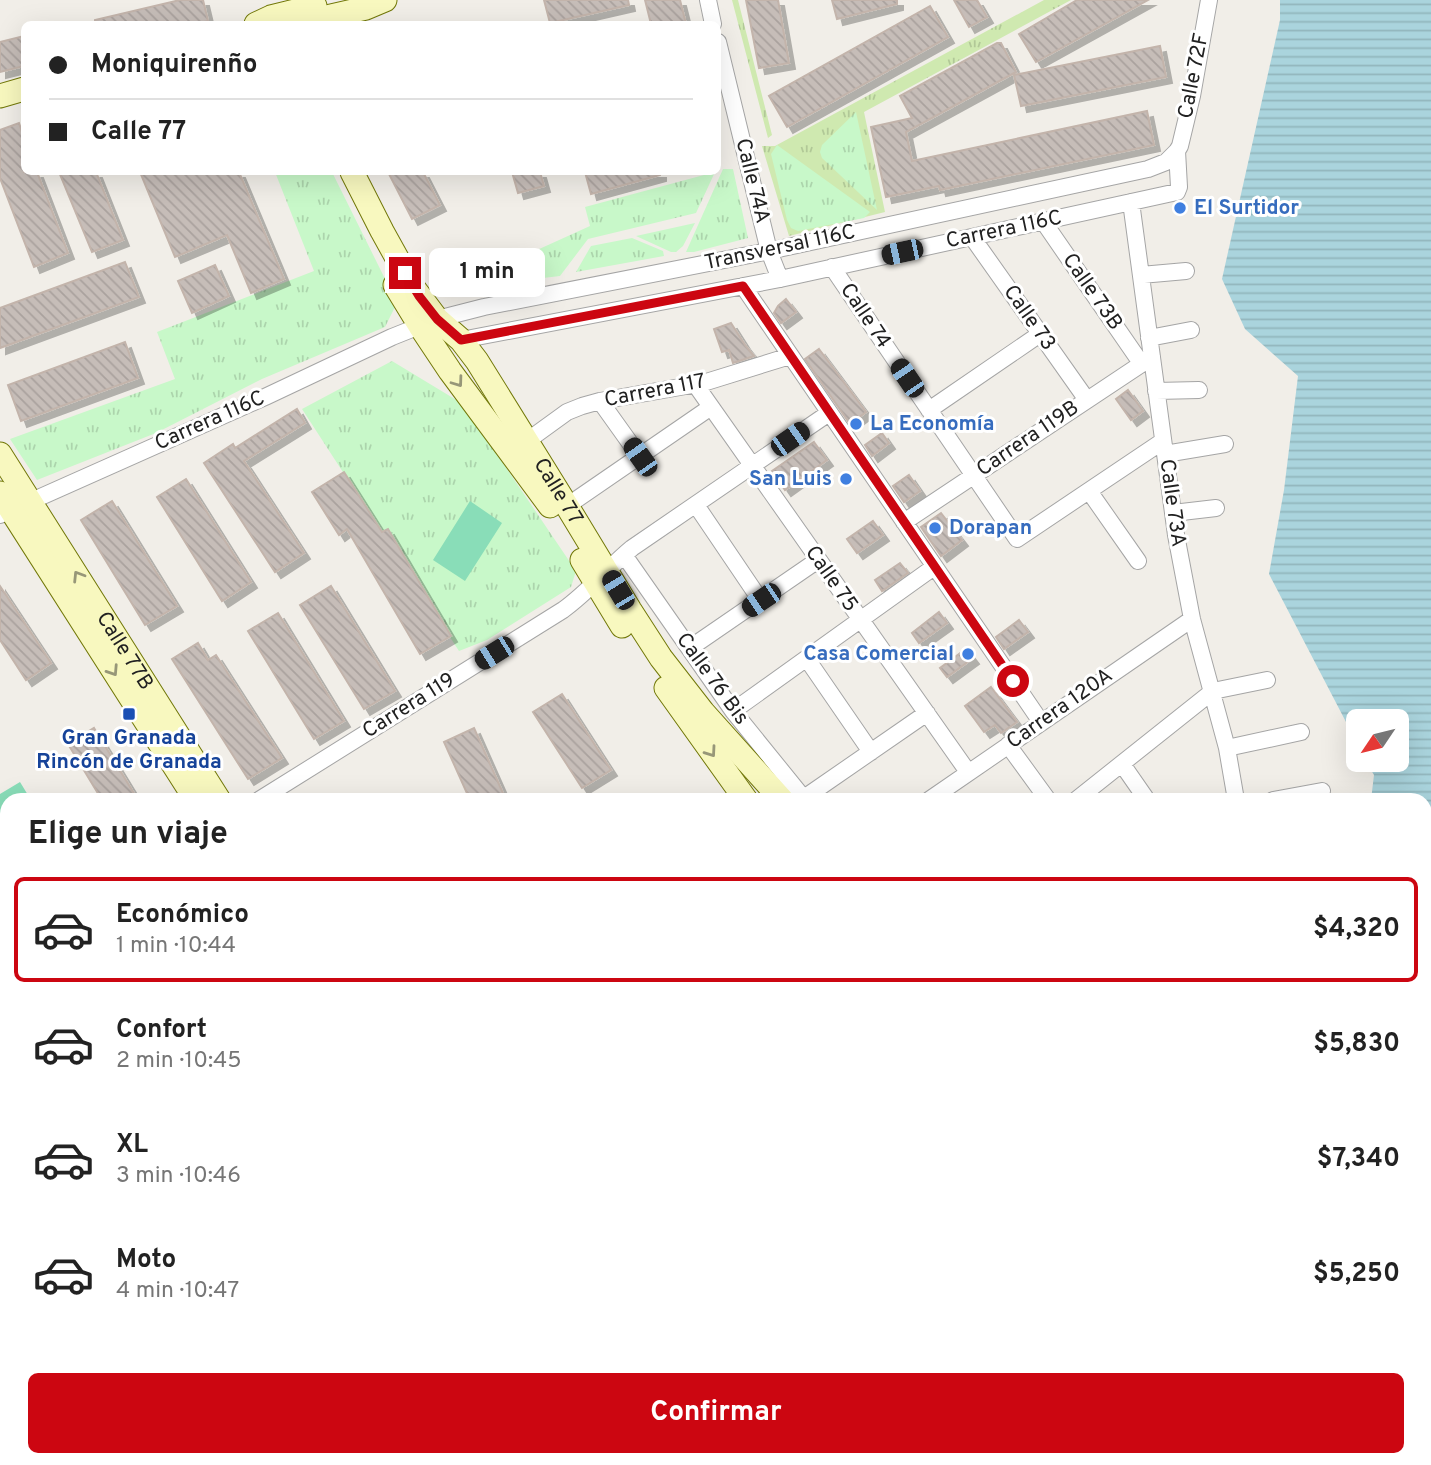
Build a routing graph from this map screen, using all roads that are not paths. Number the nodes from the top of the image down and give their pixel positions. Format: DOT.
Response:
graph roads {
  1 [pos="342,0"];
  2 [pos="385,0"];
  3 [pos="708,0"];
  4 [pos="1209,0"];
  5 [pos="279,16"];
  6 [pos="712,21"];
  7 [pos="721,54"];
  8 [pos="21,90"];
  9 [pos="0,96"];
  10 [pos="1177,151"];
  11 [pos="338,175"];
  12 [pos="354,175"];
  13 [pos="1131,202"];
  14 [pos="1044,221"];
  15 [pos="972,237"];
  16 [pos="769,251"];
  17 [pos="832,267"];
  18 [pos="1186,271"];
  19 [pos="1141,275"];
  20 [pos="780,279"];
  21 [pos="743,286"];
  22 [pos="429,322"];
  23 [pos="1191,330"];
  24 [pos="1040,334"];
  25 [pos="1149,338"];
  26 [pos="461,340"];
  27 [pos="790,356"];
  28 [pos="1147,360"];
  29 [pos="695,384"];
  30 [pos="1199,390"];
  31 [pos="1156,391"];
  32 [pos="1087,400"];
  33 [pos="600,401"];
  34 [pos="711,407"];
  35 [pos="929,410"];
  36 [pos="829,413"];
  37 [pos="527,441"];
  38 [pos="1225,444"];
  39 [pos="1164,448"];
  40 [pos="0,454"];
  41 [pos="640,457"];
  42 [pos="752,466"];
  43 [pos="974,475"];
  44 [pos="1089,491"];
  45 [pos="10,505"];
  46 [pos="696,505"];
  47 [pos="567,506"];
  48 [pos="1216,508"];
  49 [pos="1173,513"];
  50 [pos="904,522"];
  51 [pos="624,555"];
  52 [pos="818,560"];
  53 [pos="1138,561"];
  54 [pos="934,566"];
  55 [pos="601,576"];
  56 [pos="761,600"];
  57 [pos="1192,619"];
  58 [pos="860,620"];
  59 [pos="690,648"];
  60 [pos="807,659"];
  61 [pos="1267,680"];
  62 [pos="1213,691"];
  63 [pos="724,698"];
  64 [pos="733,711"];
  65 [pos="703,712"];
  66 [pos="927,713"];
  67 [pos="1041,722"];
  68 [pos="1301,732"];
  69 [pos="1008,745"];
  70 [pos="1227,748"];
  71 [pos="871,752"];
  72 [pos="1122,764"];
  73 [pos="968,772"];
  74 [pos="1322,791"];
  75 [pos="192,793"];
  76 [pos="214,793"];
  77 [pos="270,793"];
  78 [pos="741,793"];
  79 [pos="791,793"];
  80 [pos="939,793"];
  81 [pos="1043,793"];
  82 [pos="1085,793"];
  83 [pos="1142,793"];
  84 [pos="1235,793"];
  85 [pos="1311,793"];
  1 -- 5 [label="street"];
  2 -- 5 [label="street"];
  3 -- 6 [label="street"];
  4 -- 10 [label="street, Calle 72F"];
  7 -- 16 [label="street, Calle 74A"];
  8 -- 9 [label="street"];
  10 -- 13 [label="street, Carrera 116C"];
  10 -- 16 [label="street, Transversal 116C"];
  11 -- 22 [label="street, Calle 77"];
  12 -- 22 [label="street, Calle 77"];
  13 -- 14 [label="street, Carrera 116C"];
  13 -- 19 [label="street, Calle 73A"];
  14 -- 15 [label="street, Carrera 116C"];
  14 -- 28 [label="street, Calle 73B"];
  15 -- 17 [label="street, Carrera 116C"];
  15 -- 24 [label="street, Calle 73"];
  16 -- 20 [label="street, Calle 74A"];
  16 -- 22 [label="street, Transversal 116C"];
  17 -- 20 [label="street, Carrera 116C"];
  17 -- 35 [label="street, Calle 74"];
  18 -- 19 [label="street"];
  19 -- 25 [label="street, Calle 73A"];
  20 -- 21 [label="street, Carrera 116C"];
  21 -- 26 [label="street, Carrera 116C"];
  21 -- 27 [label="street"];
  22 -- 26 [label="street, Calle 77"];
  22 -- 45 [label="street, Carrera 116C"];
  22 -- 55 [label="street, Calle 77, one-way"];
  23 -- 25 [label="street"];
  24 -- 32 [label="street, Calle 73"];
  24 -- 35 [label="street"];
  25 -- 28 [label="street, Calle 73A"];
  26 -- 37 [label="street, Calle 77"];
  27 -- 29 [label="street, Carrera 117"];
  27 -- 36 [label="street"];
  28 -- 31 [label="street, Calle 73A"];
  28 -- 32 [label="street, Carrera 119B"];
  29 -- 33 [label="street, Carrera 117"];
  29 -- 34 [label="street, Calle 75"];
  30 -- 31 [label="street"];
  31 -- 39 [label="street, Calle 73A"];
  32 -- 43 [label="street, Carrera 119B"];
  33 -- 37 [label="street, Carrera 117"];
  33 -- 41 [label="street"];
  34 -- 41 [label="street"];
  34 -- 42 [label="street, Calle 75"];
  35 -- 43 [label="street, Calle 74"];
  36 -- 42 [label="street, Carrera 119"];
  36 -- 50 [label="street"];
  37 -- 47 [label="street, Calle 77"];
  38 -- 39 [label="street"];
  39 -- 44 [label="street"];
  39 -- 49 [label="street, Calle 73A"];
  40 -- 45 [label="street"];
  41 -- 47 [label="street"];
  42 -- 46 [label="street, Carrera 119"];
  42 -- 52 [label="street, Calle 75"];
  43 -- 44 [label="street, Calle 74"];
  43 -- 50 [label="street, Carrera 119B"];
  44 -- 53 [label="street"];
  45 -- 75 [label="street, Calle 77B, one-way"];
  76 -- 45 [label="street, Calle 77B, one-way"];
  46 -- 51 [label="street, Carrera 119"];
  46 -- 56 [label="street"];
  47 -- 55 [label="street, Calle 77"];
  48 -- 49 [label="street"];
  49 -- 57 [label="street, Calle 73A"];
  50 -- 54 [label="street"];
  51 -- 55 [label="street, Carrera 119"];
  51 -- 59 [label="street, Calle 76 Bis"];
  52 -- 56 [label="street"];
  52 -- 58 [label="street, Calle 75"];
  54 -- 58 [label="street"];
  54 -- 67 [label="street"];
  55 -- 65 [label="street, Calle 77"];
  55 -- 77 [label="street, Carrera 119"];
  55 -- 78 [label="street, Calle 77, one-way"];
  56 -- 59 [label="street"];
  57 -- 62 [label="street, Calle 73A"];
  57 -- 67 [label="street, Carrera 120A"];
  58 -- 60 [label="street"];
  58 -- 66 [label="street, Calle 75"];
  59 -- 63 [label="street, Calle 76 Bis"];
  60 -- 64 [label="street"];
  60 -- 71 [label="street"];
  61 -- 62 [label="street"];
  62 -- 70 [label="street, Calle 73A"];
  62 -- 72 [label="street"];
  63 -- 64 [label="street, Calle 76 Bis"];
  63 -- 65 [label="street"];
  64 -- 79 [label="street, Calle 76 Bis"];
  65 -- 79 [label="street, Calle 77"];
  66 -- 71 [label="street"];
  66 -- 73 [label="street, Calle 75"];
  67 -- 69 [label="street, Carrera 120A"];
  68 -- 70 [label="street"];
  69 -- 73 [label="street, Carrera 120A"];
  69 -- 81 [label="street"];
  70 -- 84 [label="street, Calle 73A"];
  71 -- 79 [label="street"];
  72 -- 82 [label="street"];
  72 -- 83 [label="street"];
  73 -- 80 [label="street, Carrera 120A"];
  74 -- 85 [label="street"];
}
